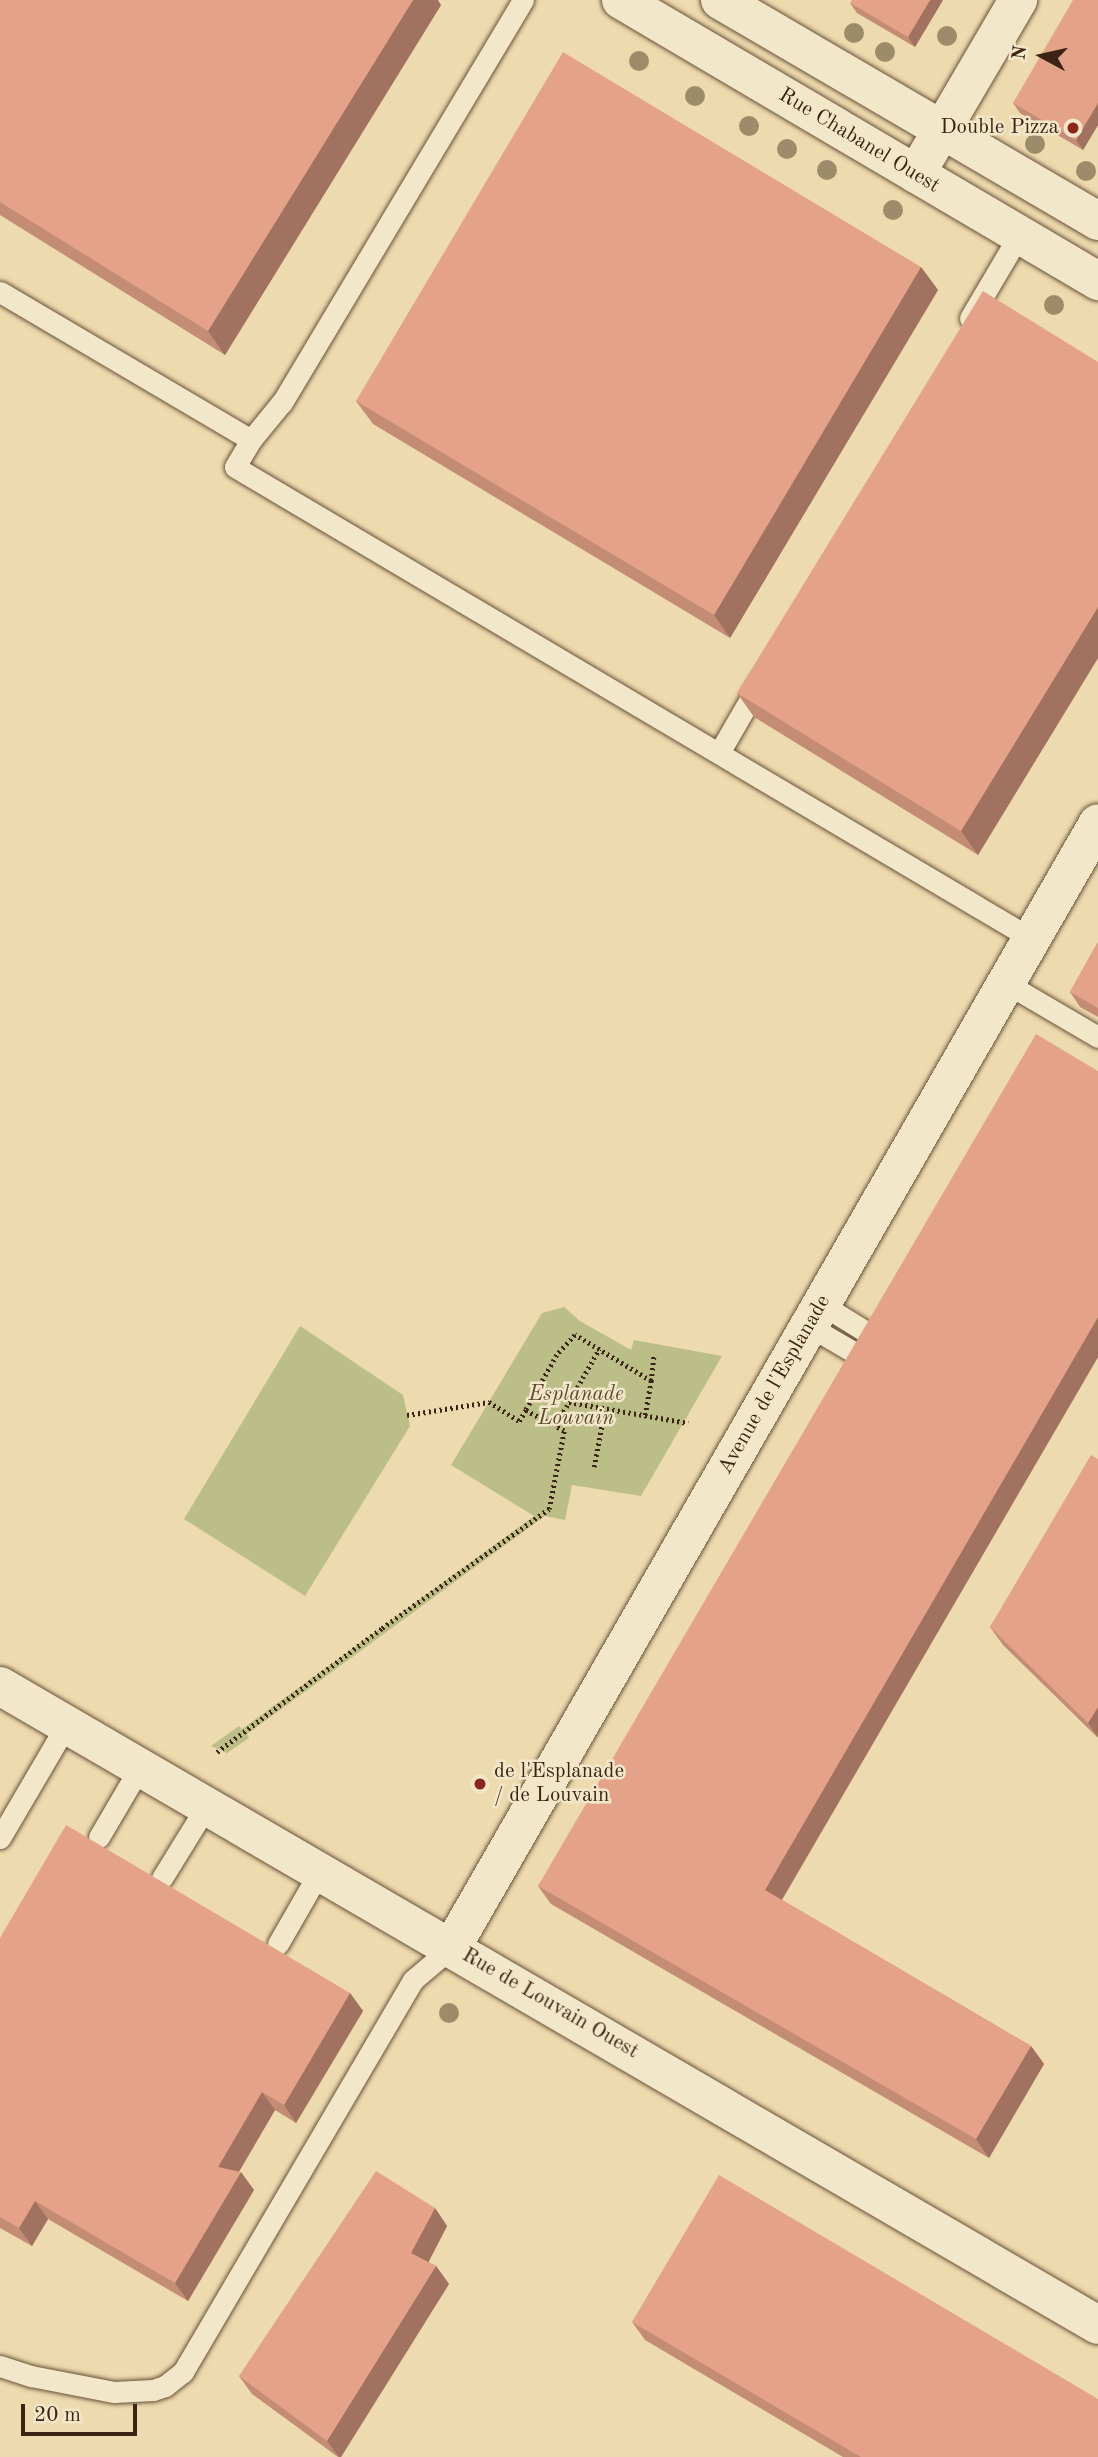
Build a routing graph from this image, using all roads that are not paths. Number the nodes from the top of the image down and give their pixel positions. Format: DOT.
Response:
graph roads {
  1 [pos="523,0"];
  2 [pos="621,0"];
  3 [pos="720,0"];
  4 [pos="1018,0"];
  5 [pos="942,131"];
  6 [pos="916,174"];
  7 [pos="1098,221"];
  8 [pos="1019,234"];
  9 [pos="1098,281"];
  10 [pos="0,292"];
  11 [pos="960,336"];
  12 [pos="251,440"];
  13 [pos="767,670"];
  14 [pos="719,753"];
  15 [pos="1098,823"];
  16 [pos="1032,939"];
  17 [pos="1006,984"];
  18 [pos="1098,1037"];
  19 [pos="815,1315"];
  20 [pos="881,1340"];
  21 [pos="869,1361"];
  22 [pos="0,1686"];
  23 [pos="66,1724"];
  24 [pos="140,1767"];
  25 [pos="206,1805"];
  26 [pos="99,1837"];
  27 [pos="0,1838"];
  28 [pos="320,1871"];
  29 [pos="162,1878"];
  30 [pos="278,1944"];
  31 [pos="452,1947"];
  32 [pos="1098,2325"];
  33 [pos="0,2365"];
  1 -- 12 [label="lane"];
  2 -- 6 [label="street, Rue Chabanel Ouest"];
  3 -- 5 [label="street"];
  4 -- 5 [label="street"];
  5 -- 6 [label="street"];
  5 -- 7 [label="street"];
  6 -- 8 [label="street, Rue Chabanel Ouest"];
  8 -- 9 [label="street, Rue Chabanel Ouest"];
  8 -- 11 [label="lane"];
  10 -- 12 [label="lane"];
  12 -- 14 [label="lane"];
  13 -- 14 [label="lane"];
  14 -- 16 [label="lane"];
  15 -- 16 [label="street, Avenue de l'Esplanade"];
  16 -- 17 [label="street, Avenue de l'Esplanade"];
  17 -- 18 [label="lane"];
  17 -- 19 [label="street, Avenue de l'Esplanade"];
  19 -- 20 [label="lane"];
  19 -- 21 [label="lane"];
  19 -- 31 [label="street, Avenue de l'Esplanade"];
  22 -- 23 [label="street, Rue de Louvain Ouest"];
  23 -- 24 [label="street, Rue de Louvain Ouest"];
  23 -- 27 [label="lane"];
  24 -- 25 [label="street, Rue de Louvain Ouest"];
  24 -- 26 [label="lane"];
  25 -- 28 [label="street, Rue de Louvain Ouest"];
  25 -- 29 [label="lane"];
  28 -- 30 [label="lane"];
  28 -- 31 [label="street, Rue de Louvain Ouest"];
  31 -- 32 [label="street, Rue de Louvain Ouest"];
  31 -- 33 [label="lane"];
}
